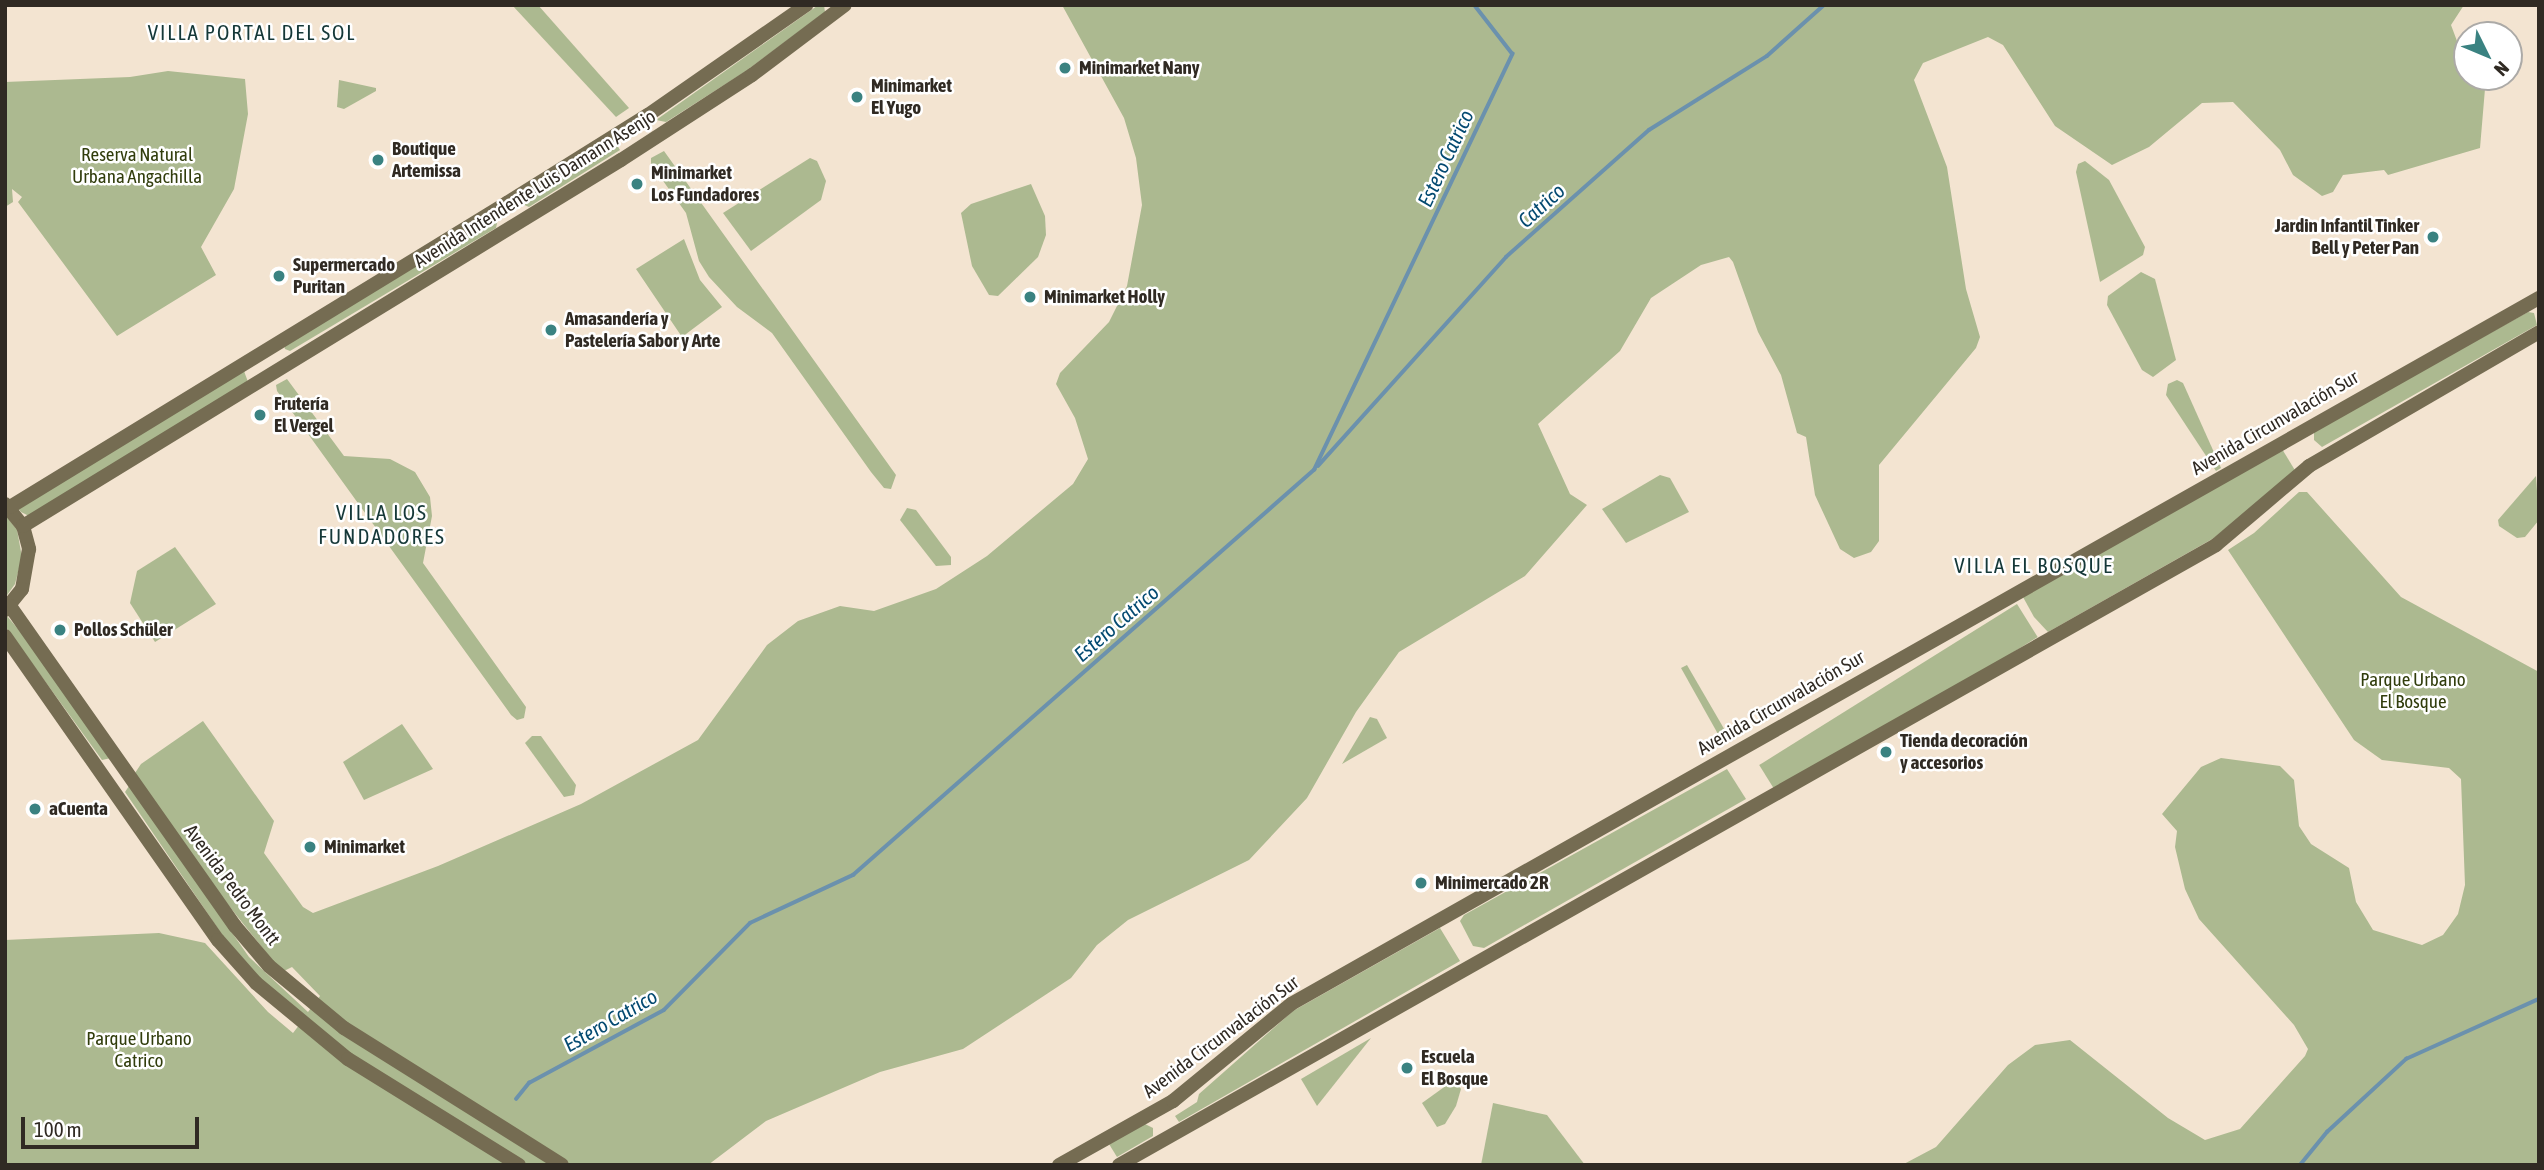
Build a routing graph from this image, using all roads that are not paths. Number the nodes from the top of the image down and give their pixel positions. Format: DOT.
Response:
graph roads {
  1 [pos="806,5"];
  2 [pos="845,5"];
  3 [pos="2539,298"];
  4 [pos="2539,332"];
  5 [pos="7,505"];
  6 [pos="23,526"];
  7 [pos="8,608"];
  8 [pos="5,636"];
  9 [pos="519,1165"];
  10 [pos="562,1165"];
  11 [pos="1059,1165"];
  12 [pos="1119,1165"];
  1 -- 5 [label="main road, Avenida Intendente Luis Damann Asenjo"];
  2 -- 6 [label="main road, Avenida Intendente Luis Damann Asenjo"];
  3 -- 11 [label="main road, Avenida Circunvalación Sur"];
  4 -- 12 [label="main road"];
  5 -- 6 [label="main road, Avenida Pedro Montt"];
  6 -- 7 [label="main road, Avenida Pedro Montt"];
  7 -- 10 [label="main road, Avenida Pedro Montt"];
  8 -- 9 [label="main road"];
}
